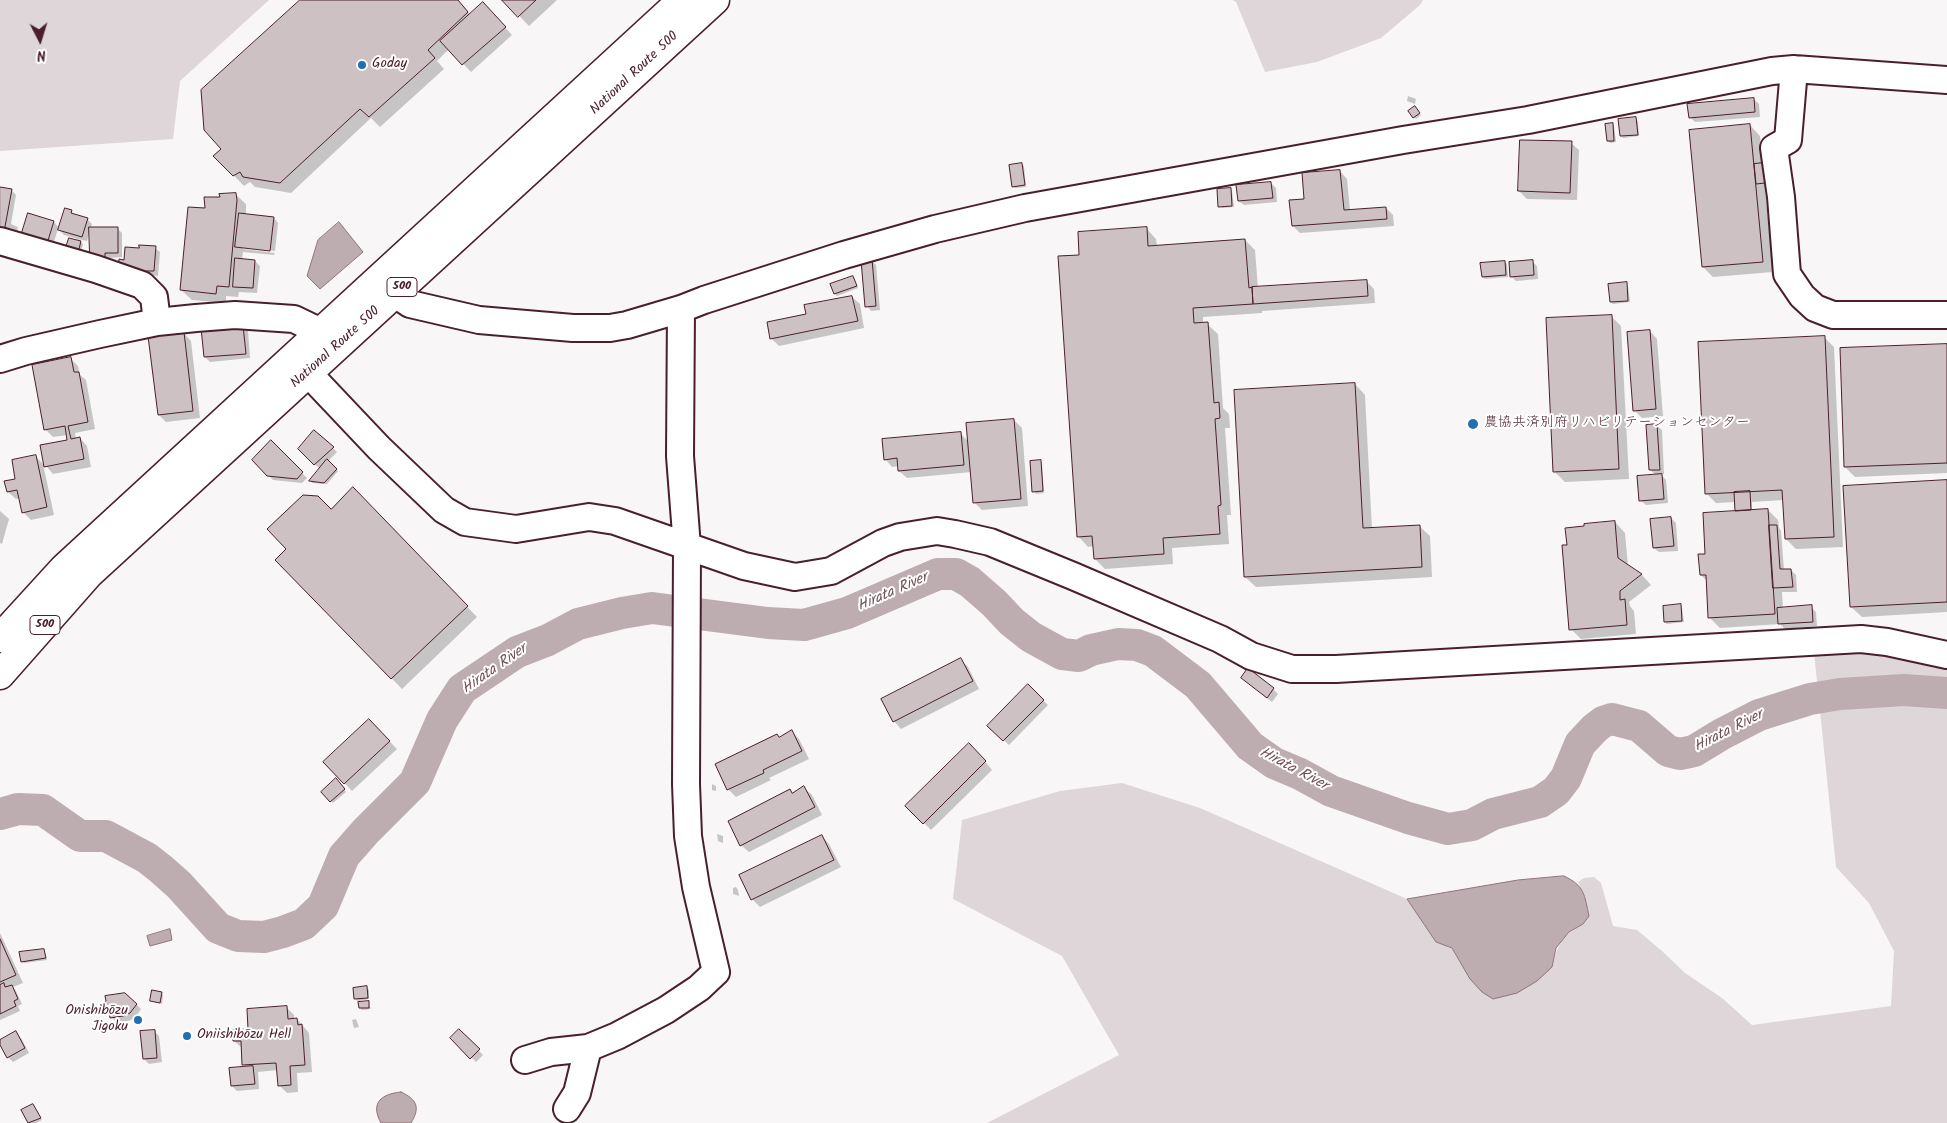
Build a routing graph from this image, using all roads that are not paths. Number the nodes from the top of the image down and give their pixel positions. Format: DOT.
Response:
graph roads {
  1 [pos="682,0"];
  2 [pos="715,0"];
  3 [pos="1794,69"];
  4 [pos="1947,80"];
  5 [pos="0,241"];
  6 [pos="395,294"];
  7 [pos="681,309"];
  8 [pos="1947,315"];
  9 [pos="157,322"];
  10 [pos="321,332"];
  11 [pos="0,360"];
  12 [pos="299,367"];
  13 [pos="687,547"];
  14 [pos="0,638"];
  15 [pos="1947,655"];
  16 [pos="0,675"];
  17 [pos="588,1048"];
  18 [pos="526,1060"];
  19 [pos="567,1109"];
  1 -- 10 [label="highway, National Route 500 / 500"];
  2 -- 6 [label="highway, National Route 500 / 500"];
  3 -- 4 [label="street"];
  3 -- 7 [label="street"];
  3 -- 8 [label="street"];
  5 -- 9 [label="street"];
  6 -- 7 [label="street"];
  6 -- 12 [label="highway, National Route 500 / 500"];
  7 -- 13 [label="street"];
  9 -- 10 [label="street"];
  9 -- 11 [label="street"];
  10 -- 12 [label="highway, National Route 500 / 500"];
  12 -- 13 [label="street"];
  12 -- 14 [label="highway, National Route 500 / 500"];
  12 -- 16 [label="highway, National Route 500 / 500"];
  13 -- 15 [label="street"];
  13 -- 17 [label="street"];
  17 -- 18 [label="street"];
  17 -- 19 [label="street"];
}
